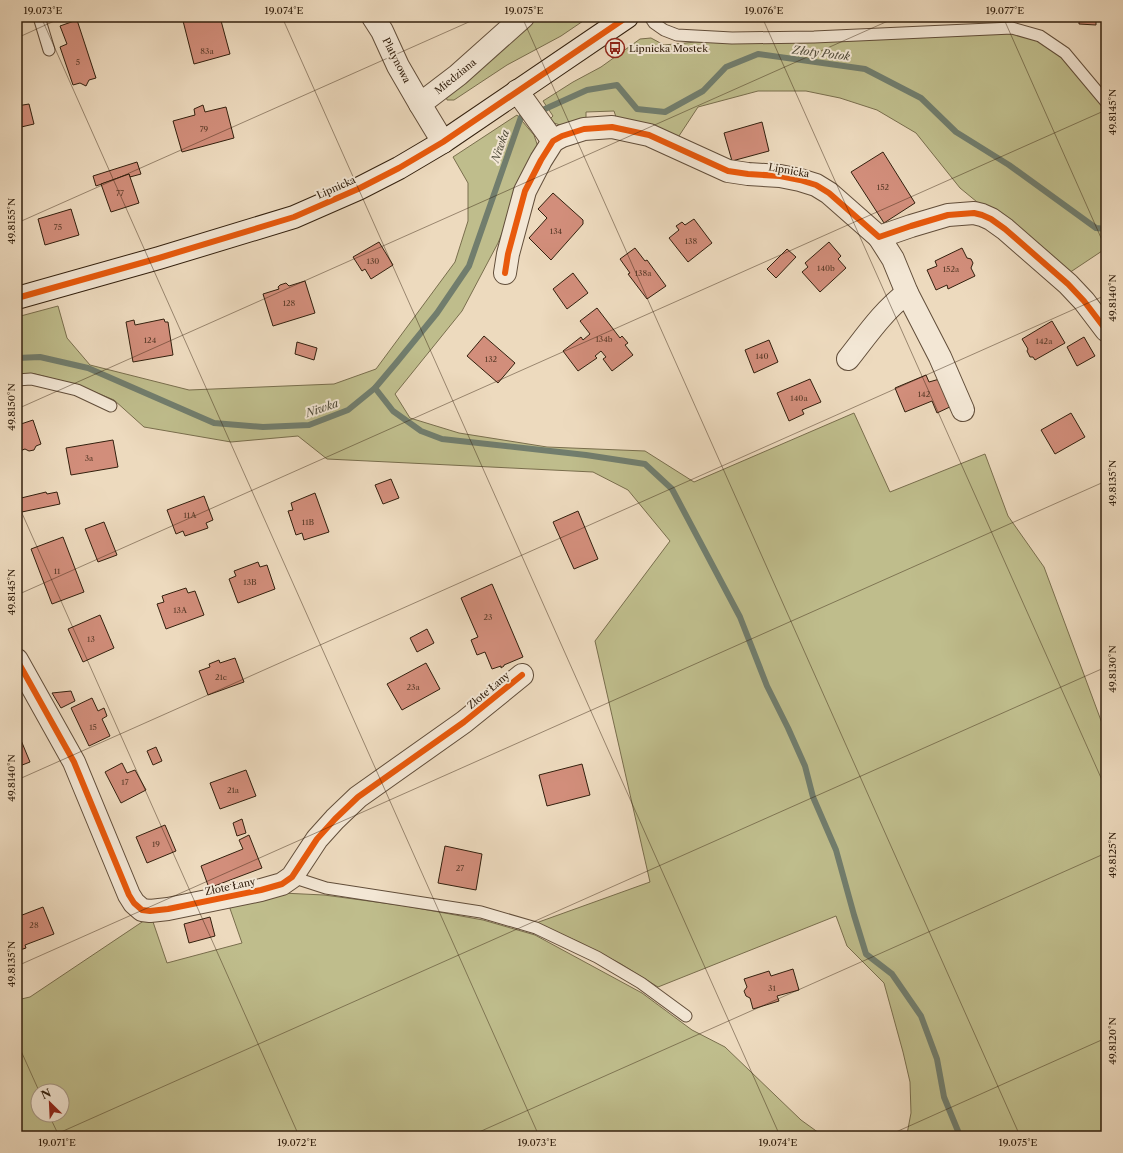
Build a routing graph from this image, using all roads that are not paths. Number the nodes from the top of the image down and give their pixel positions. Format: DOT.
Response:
graph roads {
  1 [pos="39,17"];
  2 [pos="373,17"];
  3 [pos="523,17"];
  4 [pos="627,17"];
  5 [pos="650,17"];
  6 [pos="48,50"];
  7 [pos="523,99"];
  8 [pos="1106,102"];
  9 [pos="420,104"];
  10 [pos="549,136"];
  11 [pos="443,142"];
  12 [pos="879,237"];
  13 [pos="505,273"];
  14 [pos="907,293"];
  15 [pos="17,298"];
  16 [pos="1106,330"];
  17 [pos="848,358"];
  18 [pos="17,380"];
  19 [pos="111,406"];
  20 [pos="963,410"];
  21 [pos="20,673"];
  22 [pos="522,674"];
  23 [pos="292,877"];
  24 [pos="686,1016"];
  1 -- 6 [label="lane"];
  2 -- 9 [label="street, Platynowa"];
  3 -- 9 [label="street, Miedziana"];
  4 -- 7 [label="street, Lipnicka"];
  5 -- 8 [label="lane"];
  7 -- 10 [label="street"];
  7 -- 11 [label="street, Lipnicka"];
  9 -- 11 [label="street"];
  10 -- 12 [label="street, Lipnicka"];
  10 -- 13 [label="street"];
  11 -- 15 [label="street, Lipnicka"];
  12 -- 14 [label="street, Lipnicka"];
  12 -- 16 [label="street"];
  14 -- 17 [label="street"];
  14 -- 20 [label="street, Lipnicka"];
  18 -- 19 [label="lane"];
  21 -- 23 [label="street, Złote Łany"];
  22 -- 23 [label="street, Złote Łany"];
  23 -- 24 [label="lane"];
}
